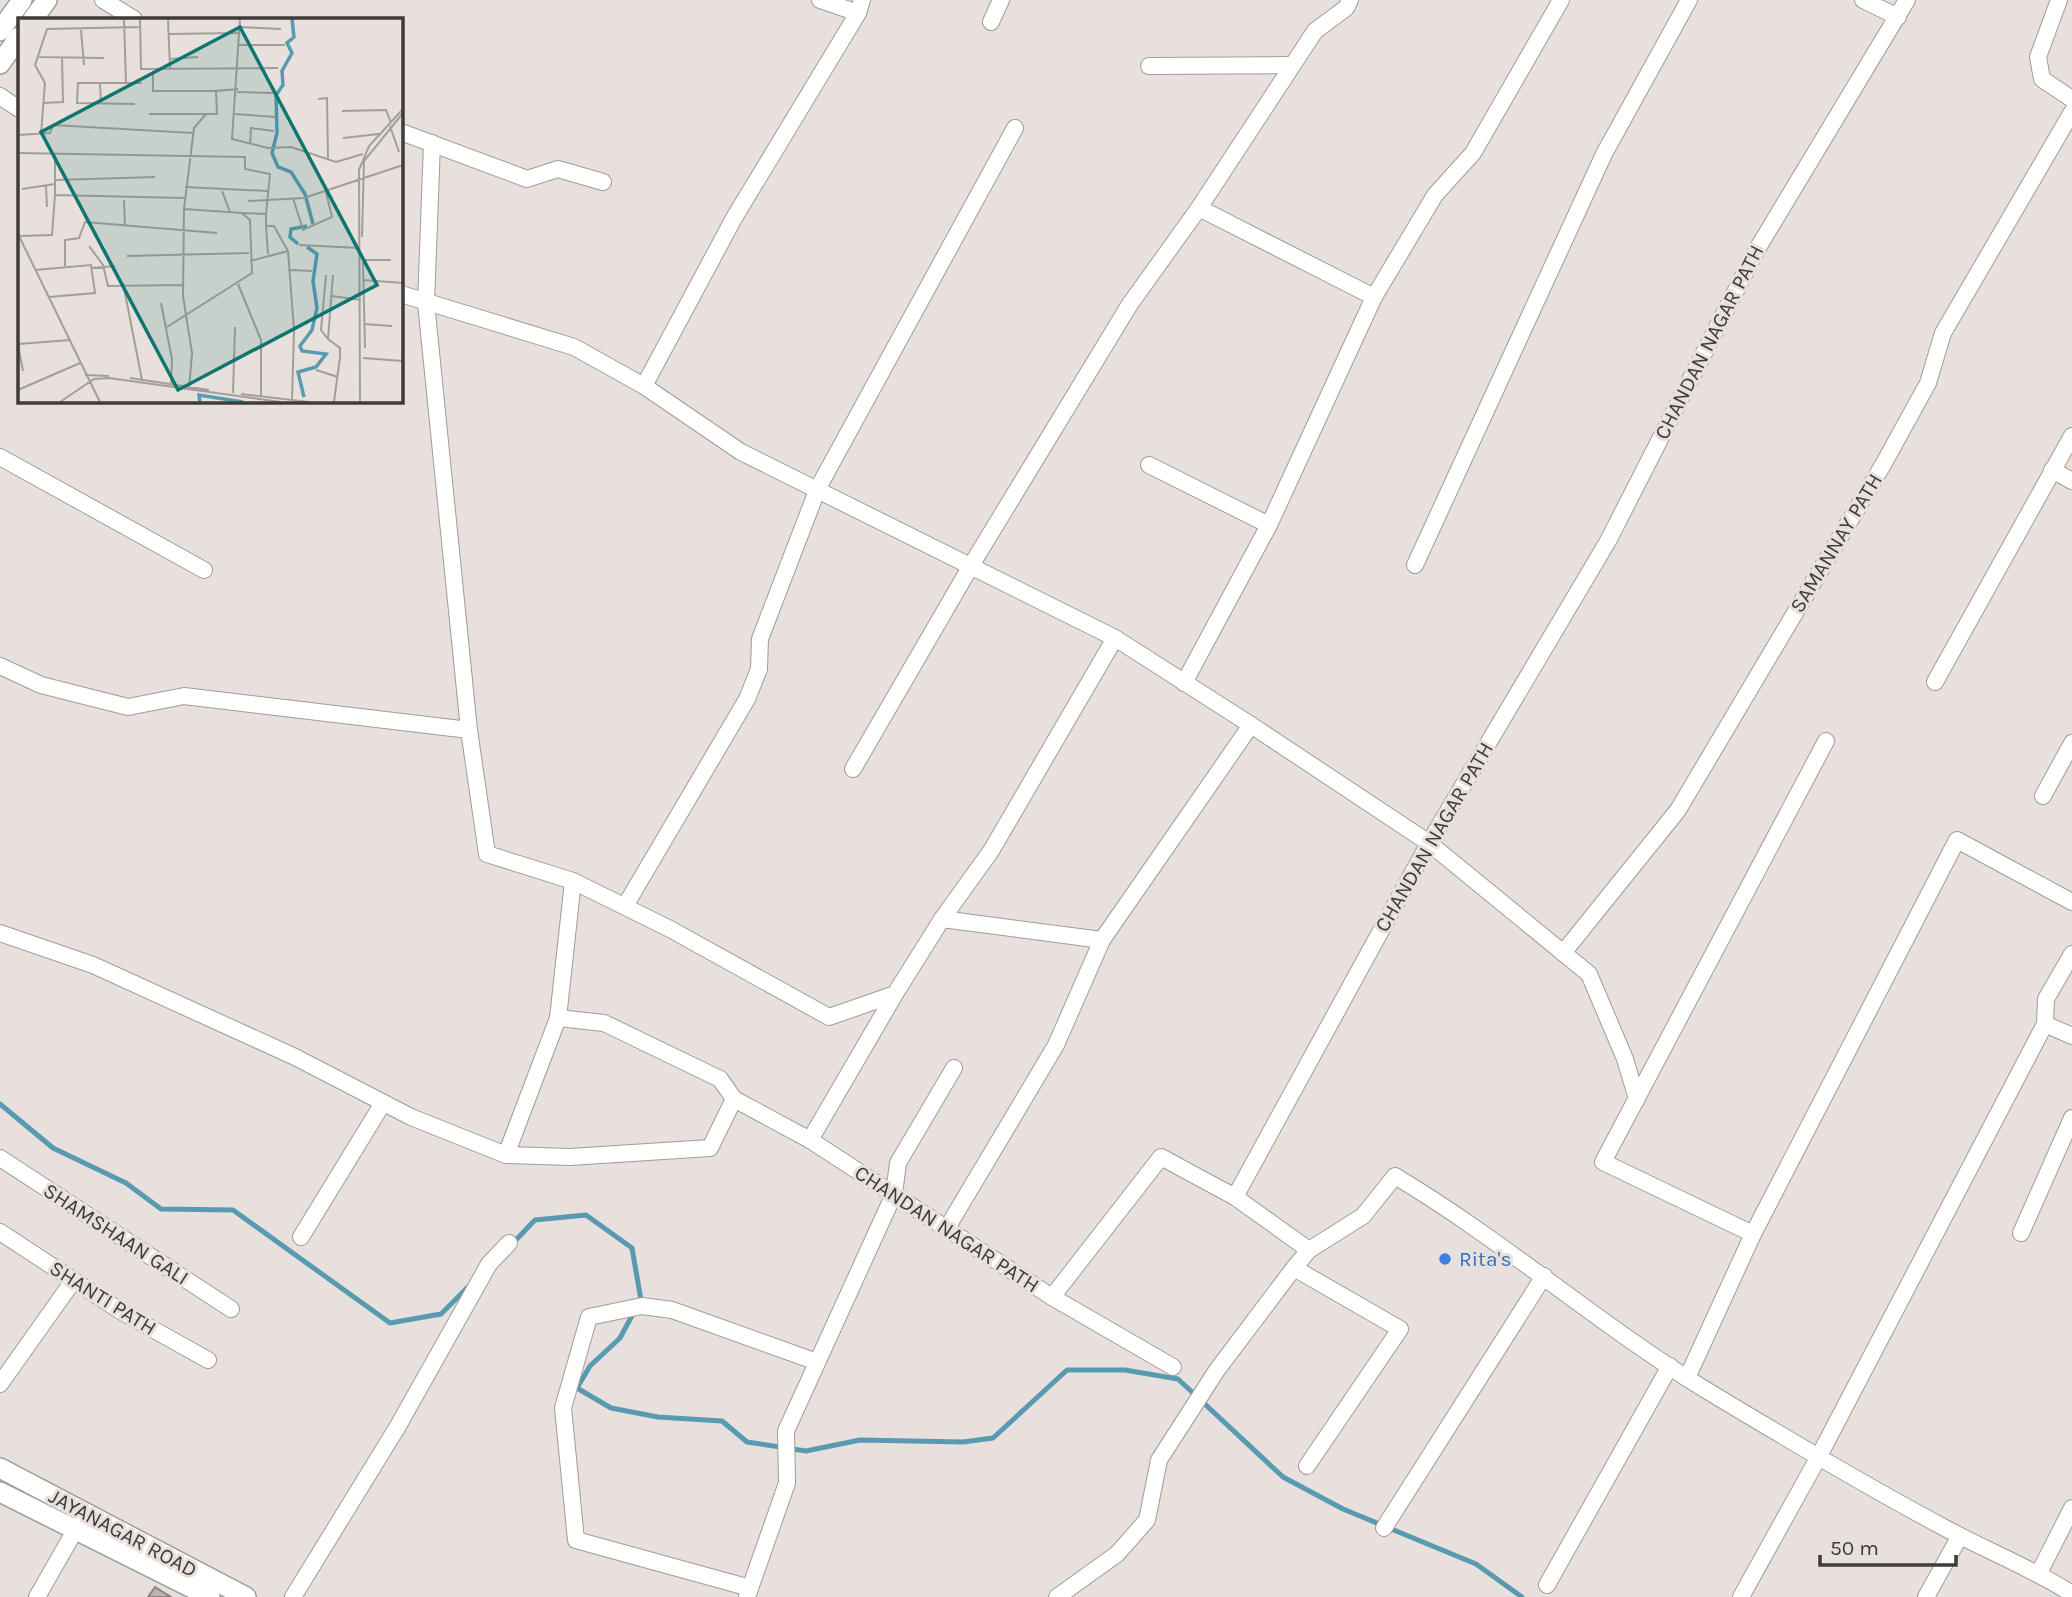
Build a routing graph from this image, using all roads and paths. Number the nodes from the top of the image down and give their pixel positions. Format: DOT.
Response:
graph roads {
  1 [pos="22,0"];
  2 [pos="47,0"];
  3 [pos="103,0"];
  4 [pos="820,0"];
  5 [pos="1001,0"];
  6 [pos="1350,0"];
  7 [pos="1561,0"];
  8 [pos="1689,0"];
  9 [pos="1863,0"];
  10 [pos="1907,0"];
  11 [pos="2059,0"];
  12 [pos="2066,0"];
  13 [pos="2072,3"];
  14 [pos="860,7"];
  15 [pos="1898,17"];
  16 [pos="34,18"];
  17 [pos="132,18"];
  18 [pos="991,22"];
  19 [pos="0,31"];
  20 [pos="18,38"];
  21 [pos="0,64"];
  22 [pos="1292,65"];
  23 [pos="1149,66"];
  24 [pos="0,96"];
  25 [pos="2072,99"];
  26 [pos="18,108"];
  27 [pos="2072,112"];
  28 [pos="1015,128"];
  29 [pos="402,132"];
  30 [pos="432,143"];
  31 [pos="603,182"];
  32 [pos="1199,208"];
  33 [pos="402,294"];
  34 [pos="1374,297"];
  35 [pos="426,303"];
  36 [pos="644,386"];
  37 [pos="2072,436"];
  38 [pos="0,457"];
  39 [pos="1149,465"];
  40 [pos="2052,471"];
  41 [pos="2072,481"];
  42 [pos="818,488"];
  43 [pos="1269,525"];
  44 [pos="972,564"];
  45 [pos="1415,565"];
  46 [pos="204,570"];
  47 [pos="1115,638"];
  48 [pos="0,666"];
  49 [pos="1935,682"];
  50 [pos="1184,683"];
  51 [pos="1251,725"];
  52 [pos="469,730"];
  53 [pos="1826,741"];
  54 [pos="2072,743"];
  55 [pos="853,769"];
  56 [pos="2043,796"];
  57 [pos="1429,843"];
  58 [pos="573,881"];
  59 [pos="2072,902"];
  60 [pos="625,906"];
  61 [pos="942,919"];
  62 [pos="0,933"];
  63 [pos="1102,940"];
  64 [pos="1563,953"];
  65 [pos="2072,954"];
  66 [pos="895,994"];
  67 [pos="558,1018"];
  68 [pos="2045,1024"];
  69 [pos="2072,1036"];
  70 [pos="954,1068"];
  71 [pos="734,1099"];
  72 [pos="1637,1099"];
  73 [pos="383,1103"];
  74 [pos="2072,1118"];
  75 [pos="810,1140"];
  76 [pos="506,1155"];
  77 [pos="0,1158"];
  78 [pos="894,1194"];
  79 [pos="1235,1197"];
  80 [pos="947,1228"];
  81 [pos="0,1233"];
  82 [pos="2021,1233"];
  83 [pos="1753,1234"];
  84 [pos="301,1237"];
  85 [pos="509,1243"];
  86 [pos="1309,1251"];
  87 [pos="1294,1268"];
  88 [pos="1544,1276"];
  89 [pos="73,1281"];
  90 [pos="1052,1297"];
  91 [pos="231,1309"];
  92 [pos="208,1360"];
  93 [pos="817,1362"];
  94 [pos="1670,1366"];
  95 [pos="1173,1367"];
  96 [pos="1687,1378"];
  97 [pos="0,1384"];
  98 [pos="1818,1458"];
  99 [pos="1307,1466"];
  100 [pos="0,1468"];
  101 [pos="0,1492"];
  102 [pos="2072,1508"];
  103 [pos="80,1521"];
  104 [pos="1384,1528"];
  105 [pos="1959,1536"];
  106 [pos="2039,1573"];
  107 [pos="1547,1585"];
  108 [pos="749,1593"];
  109 [pos="2072,1594"];
  110 [pos="205,1596"];
  111 [pos="37,1597"];
  112 [pos="246,1597"];
  113 [pos="293,1597"];
  114 [pos="1057,1597"];
  115 [pos="1741,1597"];
  116 [pos="1926,1597"];
  1 -- 19 [label="street"];
  2 -- 16 [label="street"];
  3 -- 17 [label="street"];
  4 -- 14 [label="street"];
  5 -- 18 [label="street"];
  6 -- 22 [label="street"];
  7 -- 34 [label="street"];
  8 -- 45 [label="street"];
  9 -- 15 [label="street"];
  10 -- 15 [label="street, CHANDAN NAGAR PATH"];
  11 -- 25 [label="street"];
  12 -- 13 [label="street"];
  14 -- 36 [label="street"];
  15 -- 57 [label="street, CHANDAN NAGAR PATH"];
  20 -- 21 [label="street"];
  22 -- 23 [label="street"];
  22 -- 32 [label="street"];
  24 -- 26 [label="street"];
  27 -- 64 [label="street, SAMANNAY PATH"];
  28 -- 42 [label="street"];
  29 -- 30 [label="street"];
  30 -- 31 [label="street"];
  30 -- 35 [label="street"];
  32 -- 34 [label="street"];
  32 -- 44 [label="street"];
  33 -- 35 [label="street"];
  34 -- 43 [label="street"];
  35 -- 36 [label="street"];
  35 -- 52 [label="street"];
  36 -- 42 [label="street"];
  37 -- 40 [label="street"];
  38 -- 46 [label="street"];
  39 -- 43 [label="street"];
  40 -- 41 [label="street"];
  40 -- 49 [label="street"];
  42 -- 44 [label="street"];
  42 -- 60 [label="street"];
  43 -- 50 [label="street"];
  44 -- 47 [label="street"];
  44 -- 55 [label="street"];
  47 -- 50 [label="street"];
  47 -- 61 [label="street"];
  48 -- 52 [label="street"];
  50 -- 51 [label="street"];
  51 -- 57 [label="street"];
  51 -- 63 [label="street"];
  52 -- 58 [label="street"];
  53 -- 72 [label="street"];
  54 -- 56 [label="street"];
  57 -- 64 [label="street"];
  57 -- 79 [label="street, CHANDAN NAGAR PATH"];
  58 -- 60 [label="street"];
  58 -- 67 [label="street"];
  59 -- 83 [label="street"];
  60 -- 66 [label="street"];
  61 -- 63 [label="street"];
  61 -- 66 [label="street"];
  62 -- 73 [label="street"];
  63 -- 80 [label="street"];
  64 -- 72 [label="street"];
  65 -- 68 [label="street"];
  66 -- 75 [label="street"];
  67 -- 71 [label="street, CHANDAN NAGAR PATH"];
  67 -- 76 [label="street"];
  68 -- 69 [label="street"];
  68 -- 98 [label="street"];
  70 -- 78 [label="street"];
  71 -- 75 [label="street, CHANDAN NAGAR PATH"];
  71 -- 76 [label="street"];
  72 -- 83 [label="street"];
  73 -- 76 [label="street"];
  73 -- 84 [label="street"];
  74 -- 82 [label="street"];
  75 -- 78 [label="street, CHANDAN NAGAR PATH"];
  77 -- 91 [label="street, SHAMSHAAN GALI"];
  78 -- 80 [label="street, CHANDAN NAGAR PATH"];
  78 -- 93 [label="street"];
  79 -- 86 [label="street"];
  79 -- 90 [label="street, CHANDAN NAGAR PATH"];
  80 -- 90 [label="street, CHANDAN NAGAR PATH"];
  81 -- 89 [label="street, SHANTI PATH"];
  83 -- 96 [label="street"];
  85 -- 113 [label="street"];
  86 -- 87 [label="street"];
  86 -- 88 [label="street"];
  87 -- 99 [label="street"];
  87 -- 114 [label="street"];
  88 -- 94 [label="street"];
  88 -- 104 [label="street"];
  89 -- 92 [label="street, SHANTI PATH"];
  89 -- 97 [label="street"];
  90 -- 95 [label="street"];
  93 -- 108 [label="street"];
  93 -- 108 [label="street"];
  94 -- 96 [label="street"];
  94 -- 107 [label="street"];
  96 -- 98 [label="street"];
  98 -- 105 [label="street"];
  98 -- 115 [label="street"];
  100 -- 103 [label="street, JAYANAGAR ROAD"];
  101 -- 103 [label="street, JAYANAGAR ROAD"];
  102 -- 106 [label="street"];
  103 -- 110 [label="street, JAYANAGAR ROAD"];
  103 -- 111 [label="street"];
  103 -- 112 [label="street, JAYANAGAR ROAD"];
  105 -- 106 [label="street"];
  105 -- 116 [label="street"];
  106 -- 109 [label="street"];
}
